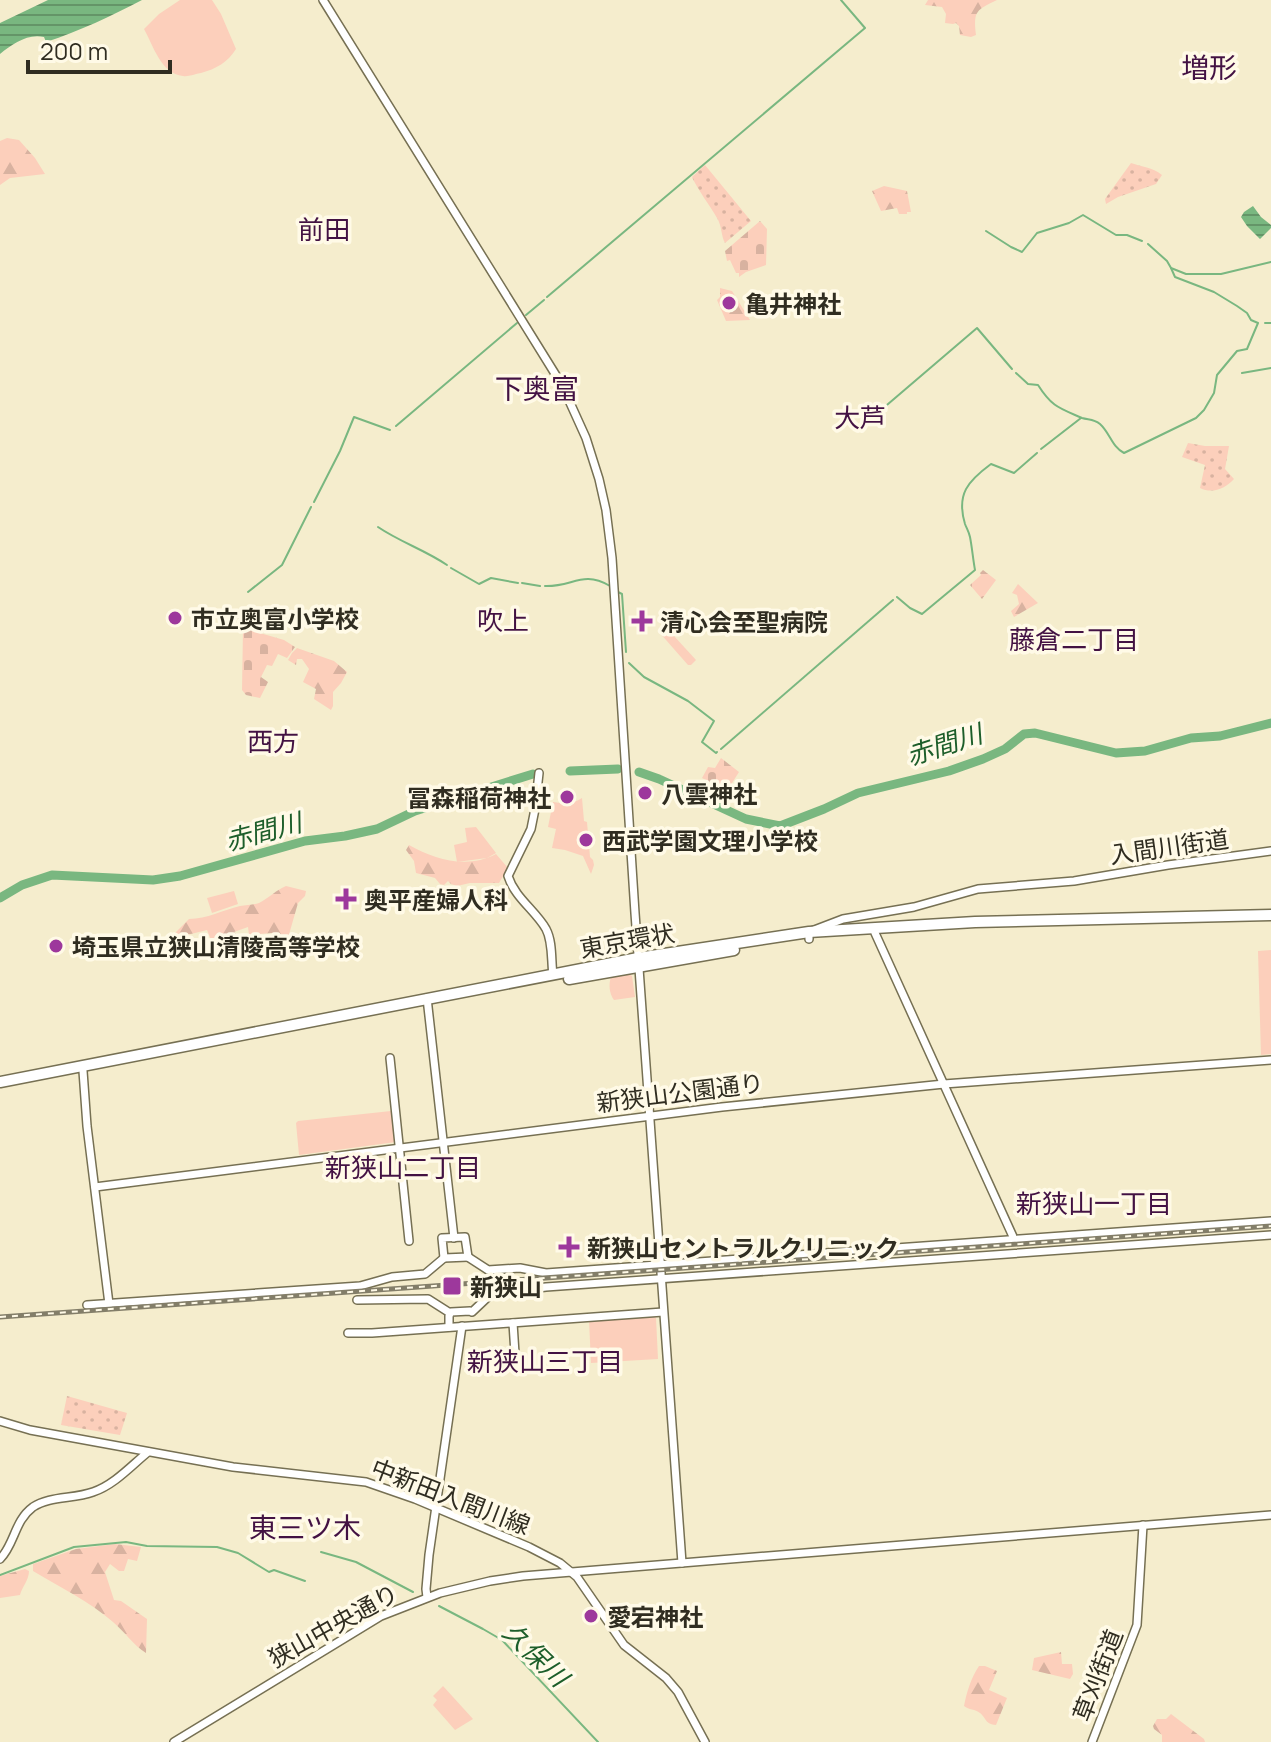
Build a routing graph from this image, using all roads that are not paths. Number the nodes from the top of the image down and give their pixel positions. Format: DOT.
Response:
graph roads {
  1 [pos="323,0"];
  2 [pos="539,773"];
  3 [pos="1271,851"];
  4 [pos="1271,918"];
  5 [pos="875,933"];
  6 [pos="809,936"];
  7 [pos="638,962"];
  8 [pos="553,975"];
  9 [pos="428,1001"];
  10 [pos="390,1058"];
  11 [pos="1271,1060"];
  12 [pos="83,1071"];
  13 [pos="0,1084"];
  14 [pos="944,1084"];
  15 [pos="649,1115"];
  16 [pos="443,1142"];
  17 [pos="400,1148"];
  18 [pos="95,1187"];
  19 [pos="1271,1221"];
  20 [pos="1271,1235"];
  21 [pos="454,1238"];
  22 [pos="409,1241"];
  23 [pos="1015,1241"];
  24 [pos="468,1257"];
  25 [pos="444,1258"];
  26 [pos="660,1265"];
  27 [pos="661,1278"];
  28 [pos="357,1300"];
  29 [pos="109,1304"];
  30 [pos="87,1305"];
  31 [pos="472,1312"];
  32 [pos="663,1312"];
  33 [pos="450,1313"];
  34 [pos="513,1323"];
  35 [pos="474,1325"];
  36 [pos="462,1326"];
  37 [pos="449,1327"];
  38 [pos="348,1333"];
  39 [pos="516,1369"];
  40 [pos="0,1421"];
  41 [pos="148,1452"];
  42 [pos="436,1507"];
  43 [pos="1271,1515"];
  44 [pos="1143,1525"];
  45 [pos="0,1559"];
  46 [pos="682,1563"];
  47 [pos="572,1572"];
  48 [pos="427,1597"];
  49 [pos="174,1742"];
  50 [pos="705,1742"];
  51 [pos="1092,1742"];
  1 -- 7 [label="street"];
  2 -- 8 [label="street"];
  3 -- 6 [label="street, 入間川街道"];
  4 -- 5 [label="highway, 東京環状"];
  4 -- 6 [label="highway, 東京環状"];
  5 -- 6 [label="highway, 東京環状"];
  5 -- 14 [label="street"];
  6 -- 7 [label="highway, 東京環状"];
  7 -- 8 [label="highway, 東京環状"];
  7 -- 9 [label="highway, 東京環状"];
  7 -- 15 [label="street"];
  8 -- 9 [label="highway, 東京環状"];
  9 -- 12 [label="highway, 東京環状"];
  9 -- 13 [label="highway, 東京環状"];
  9 -- 16 [label="street"];
  10 -- 17 [label="street"];
  11 -- 14 [label="street, 新狭山公園通り"];
  12 -- 13 [label="highway, 東京環状"];
  12 -- 18 [label="street"];
  14 -- 15 [label="street, 新狭山公園通り"];
  14 -- 23 [label="street"];
  15 -- 16 [label="street, 新狭山公園通り"];
  15 -- 26 [label="street"];
  16 -- 17 [label="street, 新狭山公園通り"];
  16 -- 21 [label="street"];
  17 -- 18 [label="street, 新狭山公園通り"];
  17 -- 22 [label="street"];
  18 -- 29 [label="street"];
  19 -- 23 [label="street"];
  20 -- 27 [label="street"];
  21 -- 24 [label="street"];
  21 -- 25 [label="street"];
  23 -- 26 [label="street"];
  24 -- 25 [label="street"];
  24 -- 26 [label="street"];
  25 -- 29 [label="street"];
  26 -- 27 [label="street"];
  27 -- 31 [label="street"];
  27 -- 32 [label="street"];
  28 -- 33 [label="street"];
  29 -- 30 [label="street"];
  31 -- 33 [label="street"];
  31 -- 35 [label="street"];
  32 -- 34 [label="street"];
  32 -- 46 [label="street"];
  33 -- 37 [label="street"];
  34 -- 35 [label="street"];
  34 -- 39 [label="street"];
  35 -- 36 [label="street"];
  36 -- 37 [label="street"];
  36 -- 42 [label="street"];
  37 -- 38 [label="street"];
  40 -- 41 [label="street, 中新田入間川線"];
  41 -- 42 [label="street, 中新田入間川線"];
  41 -- 45 [label="street"];
  42 -- 47 [label="street, 中新田入間川線"];
  42 -- 48 [label="street"];
  43 -- 44 [label="street, 狭山中央通り"];
  44 -- 46 [label="street, 狭山中央通り"];
  44 -- 51 [label="street, 草刈街道"];
  46 -- 47 [label="street, 狭山中央通り"];
  47 -- 48 [label="street, 狭山中央通り"];
  47 -- 50 [label="street, 中新田入間川線"];
  48 -- 49 [label="street, 狭山中央通り"];
}
